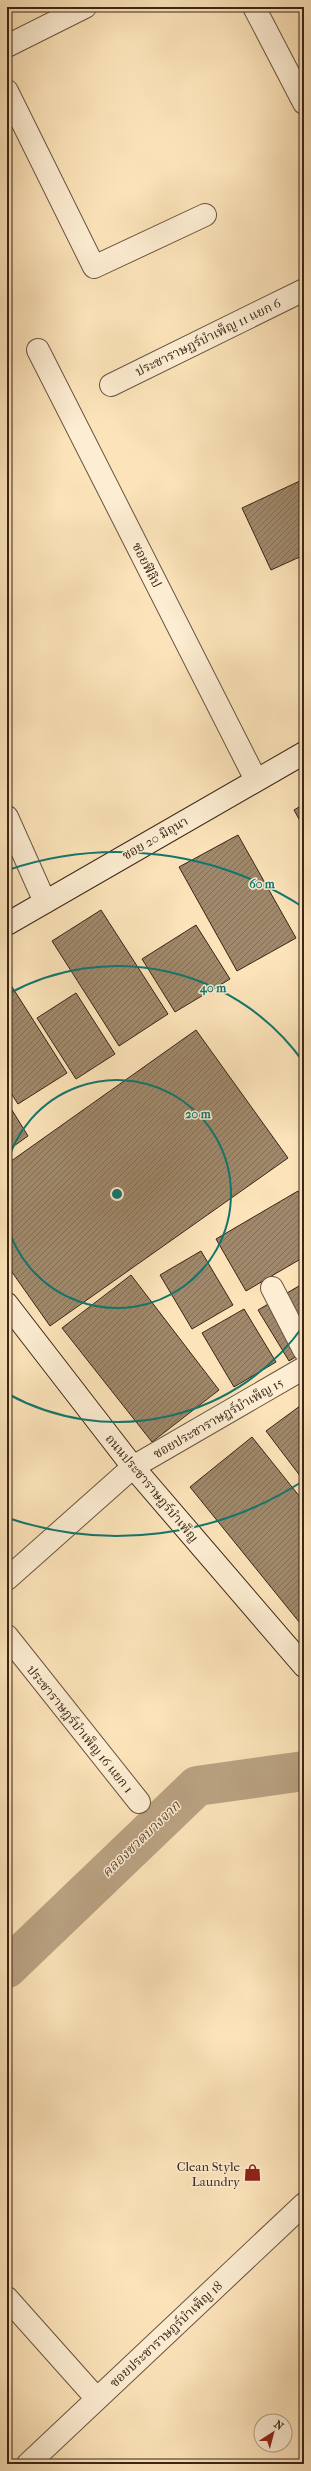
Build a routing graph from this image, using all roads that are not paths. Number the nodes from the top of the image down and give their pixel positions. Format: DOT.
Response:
graph roads {
  1 [pos="85,7"];
  2 [pos="254,7"];
  3 [pos="7,46"];
  4 [pos="7,91"];
  5 [pos="304,103"];
  6 [pos="205,215"];
  7 [pos="304,290"];
  8 [pos="38,350"];
  9 [pos="111,385"];
  10 [pos="304,753"];
  11 [pos="256,780"];
  12 [pos="7,817"];
  13 [pos="45,902"];
  14 [pos="7,924"];
  15 [pos="272,1288"];
  16 [pos="7,1304"];
  17 [pos="304,1350"];
  18 [pos="304,1368"];
  19 [pos="133,1467"];
  20 [pos="7,1579"];
  21 [pos="7,1636"];
  22 [pos="304,1666"];
  23 [pos="139,1802"];
  24 [pos="304,2204"];
  25 [pos="7,2298"];
  26 [pos="97,2399"];
  27 [pos="28,2464"];
  1 -- 3 [label="street"];
  2 -- 5 [label="street"];
  4 -- 6 [label="street"];
  7 -- 9 [label="street, ประชาราษฎร์บำเพ็ญ 11 แยก 6"];
  8 -- 11 [label="street, ซอยฟิลิป"];
  10 -- 11 [label="street, ซอย 20 มิถุนา"];
  11 -- 13 [label="street, ซอย 20 มิถุนา"];
  12 -- 13 [label="street"];
  13 -- 14 [label="street, ซอย 20 มิถุนา"];
  15 -- 17 [label="street"];
  16 -- 19 [label="street, ถนนประชาราษฎร์บำเพ็ญ"];
  18 -- 19 [label="street, ซอยประชาราษฎร์บำเพ็ญ 15"];
  19 -- 20 [label="street, ซอยประชาราษฎร์บำเพ็ญ 15"];
  19 -- 22 [label="street, ถนนประชาราษฎร์บำเพ็ญ"];
  21 -- 23 [label="street, ประชาราษฎร์บำเพ็ญ 16 แยก 1"];
  24 -- 26 [label="street, ซอยประชาราษฎร์บำเพ็ญ 18"];
  25 -- 26 [label="street"];
  26 -- 27 [label="street, ซอยประชาราษฎร์บำเพ็ญ 18"];
}
